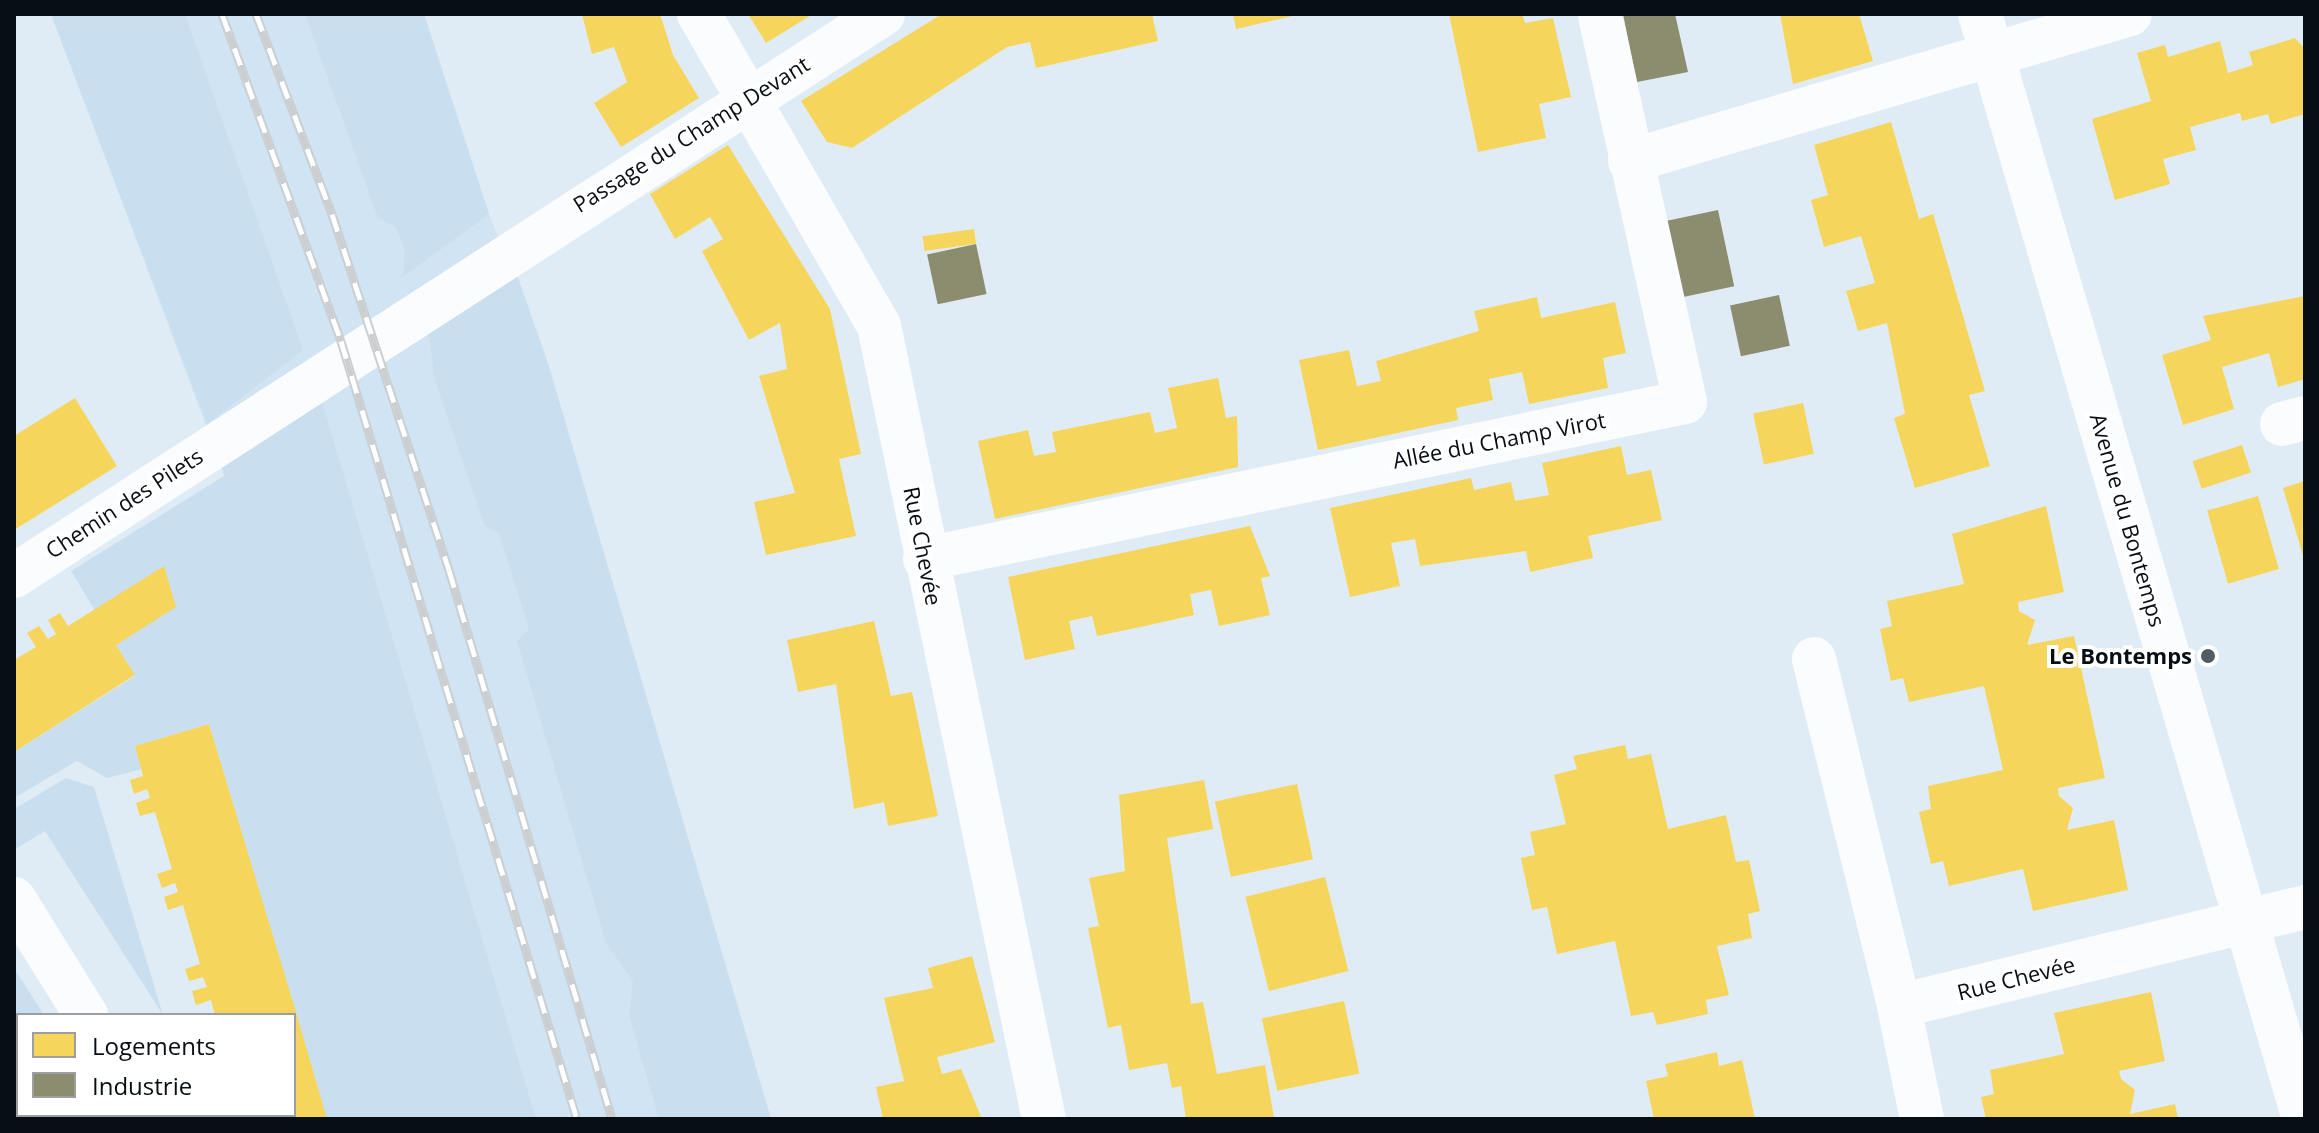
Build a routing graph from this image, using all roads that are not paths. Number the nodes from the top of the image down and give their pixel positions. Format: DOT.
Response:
graph roads {
  1 [pos="699,14"];
  2 [pos="883,14"];
  3 [pos="1600,14"];
  4 [pos="2130,14"];
  5 [pos="1985,34"];
  6 [pos="742,99"];
  7 [pos="1630,161"];
  8 [pos="234,431"];
  9 [pos="925,559"];
  10 [pos="14,576"];
  11 [pos="1814,659"];
  12 [pos="14,899"];
  13 [pos="2305,907"];
  14 [pos="2245,920"];
  15 [pos="1899,1006"];
  16 [pos="85,1013"];
  17 [pos="1044,1119"];
  18 [pos="1922,1119"];
  19 [pos="2304,1119"];
  1 -- 6 [label="street, Rue Chevée"];
  2 -- 6 [label="street, Passage du Champ Devant"];
  3 -- 7 [label="street, Allée du Champ Virot"];
  4 -- 5 [label="street"];
  5 -- 7 [label="street"];
  5 -- 14 [label="street, Avenue du Bontemps"];
  6 -- 8 [label="street, Passage du Champ Devant"];
  6 -- 9 [label="street, Rue Chevée"];
  7 -- 9 [label="street, Allée du Champ Virot"];
  8 -- 10 [label="street, Chemin des Pilets"];
  9 -- 17 [label="street, Rue Chevée"];
  11 -- 15 [label="street"];
  12 -- 16 [label="street"];
  13 -- 14 [label="street, Rue Chevée"];
  14 -- 15 [label="street, Rue Chevée"];
  14 -- 19 [label="street, Avenue du Bontemps"];
  15 -- 18 [label="street"];
}
